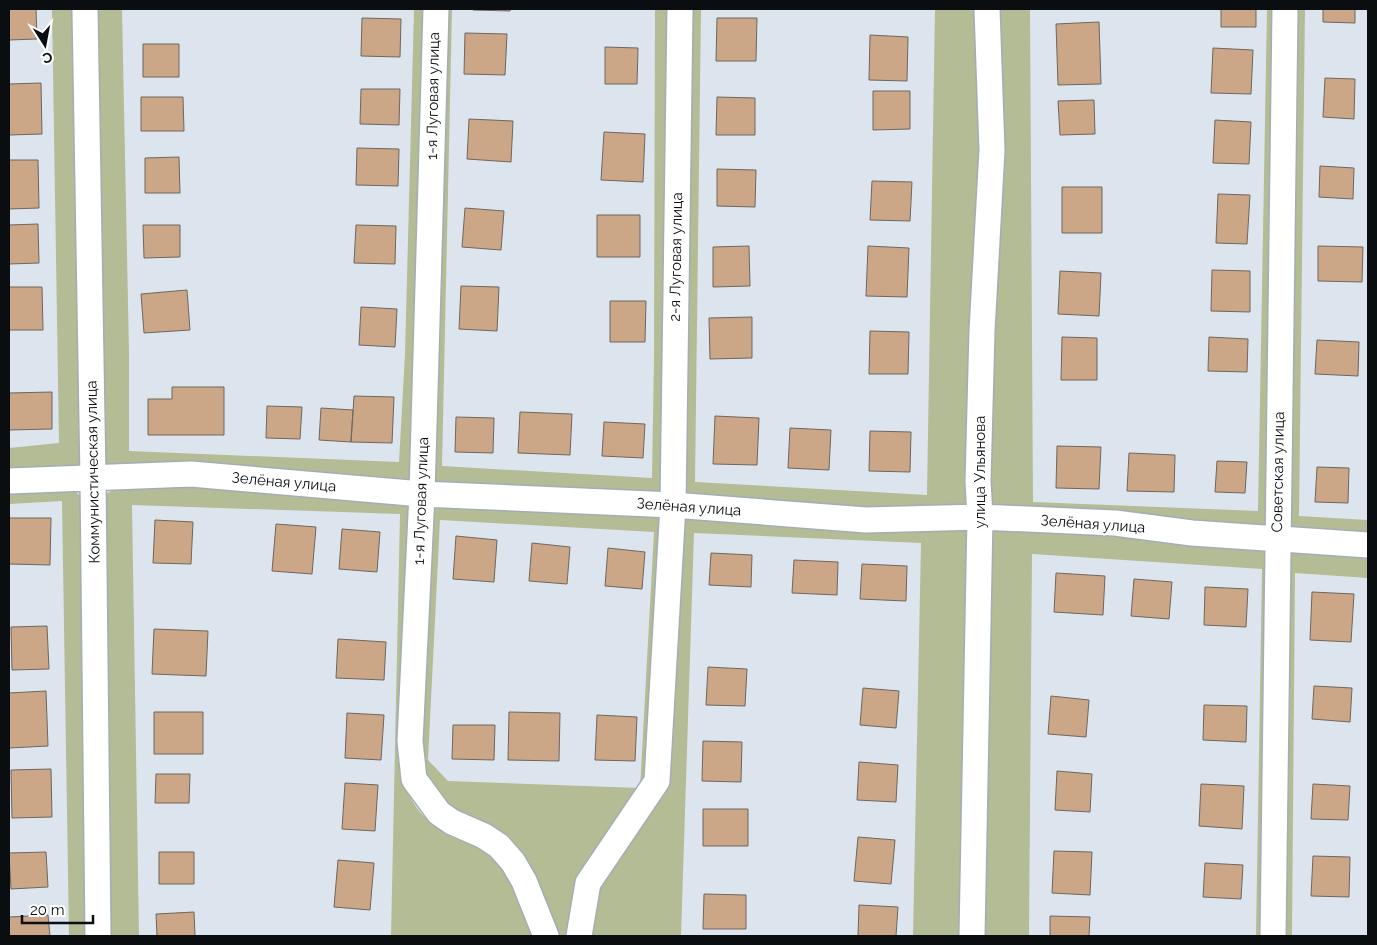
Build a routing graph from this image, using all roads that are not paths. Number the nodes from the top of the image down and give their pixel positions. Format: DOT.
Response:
graph roads {
  1 [pos="86,9"];
  2 [pos="436,9"];
  3 [pos="680,9"];
  4 [pos="987,9"];
  5 [pos="1285,9"];
  6 [pos="93,478"];
  7 [pos="9,481"];
  8 [pos="422,494"];
  9 [pos="673,506"];
  10 [pos="980,517"];
  11 [pos="1278,538"];
  12 [pos="1368,545"];
  13 [pos="98,936"];
  14 [pos="546,936"];
  15 [pos="579,936"];
  16 [pos="972,936"];
  17 [pos="1273,936"];
  1 -- 6 [label="street, Коммунистическая улица"];
  2 -- 8 [label="street, 1-я Луговая улица"];
  3 -- 9 [label="street, 2-я Луговая улица"];
  4 -- 10 [label="street, улица Ульянова"];
  5 -- 11 [label="street, Советская улица"];
  6 -- 7 [label="street, Зелёная улица"];
  6 -- 8 [label="street, Зелёная улица"];
  6 -- 13 [label="street, Коммунистическая улица"];
  8 -- 9 [label="street, Зелёная улица"];
  8 -- 14 [label="street, 1-я Луговая улица"];
  9 -- 10 [label="street, Зелёная улица"];
  9 -- 15 [label="street"];
  10 -- 11 [label="street, Зелёная улица"];
  10 -- 16 [label="street, улица Ульянова"];
  11 -- 12 [label="street, Зелёная улица"];
  11 -- 17 [label="street, Советская улица"];
}
